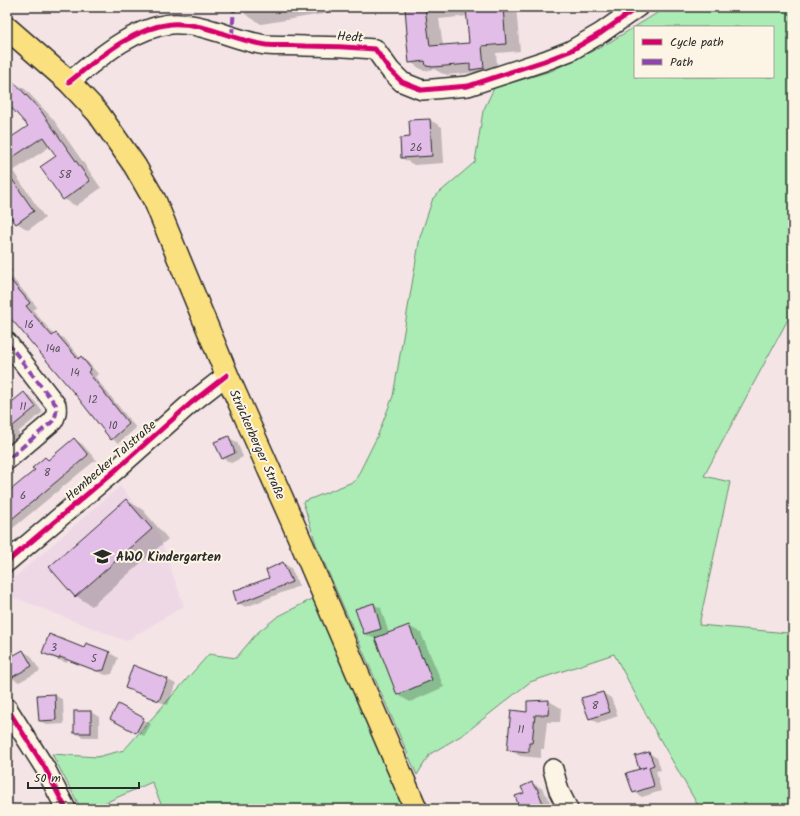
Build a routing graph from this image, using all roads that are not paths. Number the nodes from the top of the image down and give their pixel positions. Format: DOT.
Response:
graph roads {
  1 [pos="638,7"];
  2 [pos="7,28"];
  3 [pos="69,82"];
  4 [pos="7,342"];
  5 [pos="227,375"];
  6 [pos="7,460"];
  7 [pos="7,562"];
  8 [pos="7,708"];
  9 [pos="554,769"];
  10 [pos="66,809"];
  11 [pos="416,809"];
  12 [pos="568,809"];
  1 -- 3 [label="street, Hedt"];
  2 -- 3 [label="main road, Strückerberger Straße"];
  3 -- 5 [label="main road, Strückerberger Straße"];
  4 -- 6 [label="street"];
  5 -- 7 [label="street, Hembecker Talstraße"];
  5 -- 11 [label="main road, Strückerberger Straße"];
  8 -- 10 [label="street"];
  9 -- 12 [label="street"];
}
